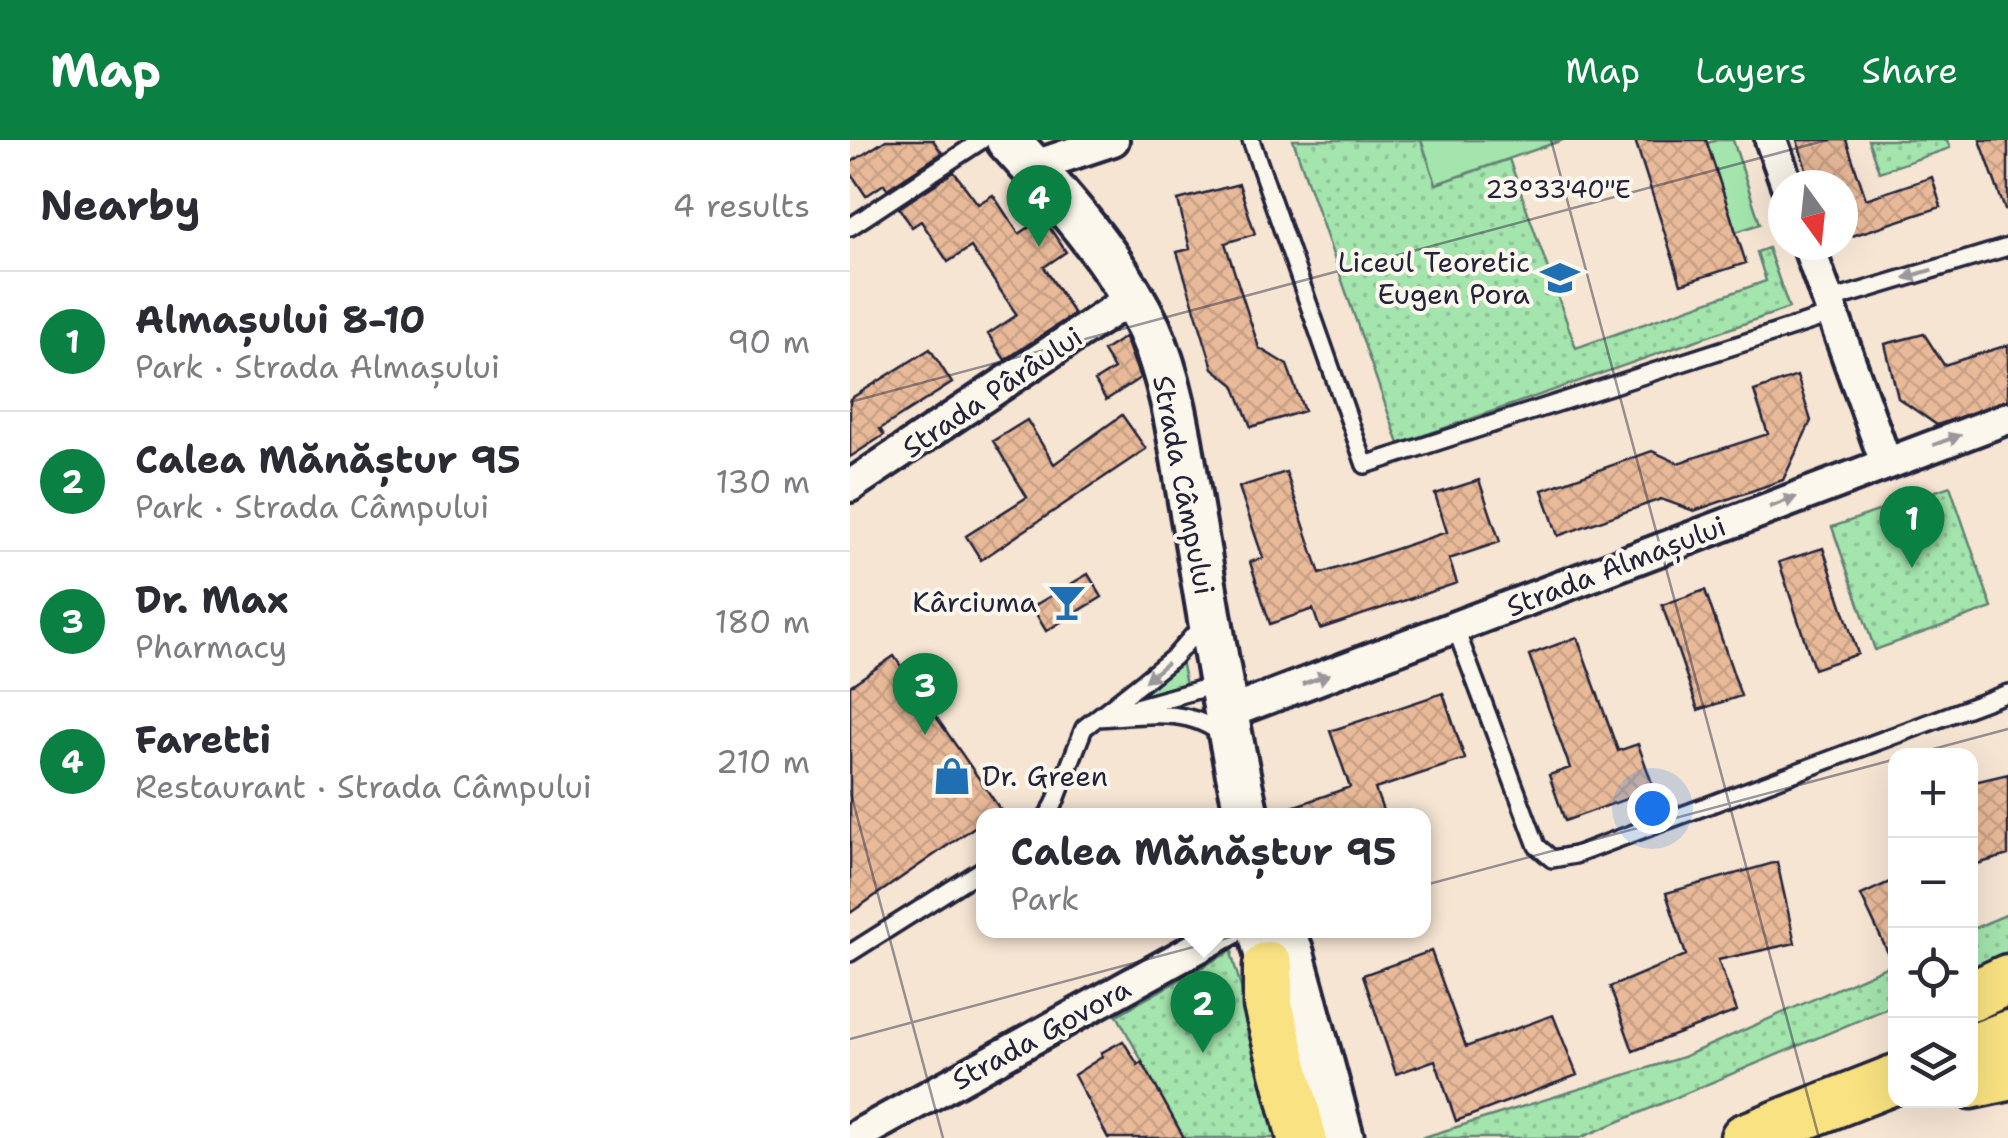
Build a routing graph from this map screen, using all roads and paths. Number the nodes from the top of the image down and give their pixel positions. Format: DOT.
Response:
graph roads {
  1 [pos="982,140"];
  2 [pos="1113,140"];
  3 [pos="1251,140"];
  4 [pos="1771,140"];
  5 [pos="1020,153"];
  6 [pos="1782,170"];
  7 [pos="850,227"];
  8 [pos="2008,247"];
  9 [pos="1813,260"];
  10 [pos="1133,298"];
  11 [pos="1830,308"];
  12 [pos="2008,418"];
  13 [pos="1886,463"];
  14 [pos="850,486"];
  15 [pos="1208,618"];
  16 [pos="1455,627"];
  17 [pos="2008,693"];
  18 [pos="1225,713"];
  19 [pos="1098,718"];
  20 [pos="1052,808"];
  21 [pos="1245,808"];
  22 [pos="976,874"];
  23 [pos="1215,938"];
  24 [pos="1271,942"];
  25 [pos="850,953"];
  26 [pos="2008,979"];
  27 [pos="1978,994"];
  28 [pos="2008,1035"];
  29 [pos="1978,1047"];
  30 [pos="1888,1049"];
  31 [pos="2008,1076"];
  32 [pos="1888,1082"];
  33 [pos="1978,1082"];
  34 [pos="1888,1102"];
  35 [pos="1766,1130"];
  36 [pos="850,1131"];
  37 [pos="854,1138"];
  38 [pos="1302,1138"];
  39 [pos="1316,1138"];
  40 [pos="1342,1138"];
  1 -- 7 [label="lane"];
  2 -- 5 [label="street"];
  3 -- 11 [label="lane"];
  4 -- 6 [label="street"];
  5 -- 10 [label="main road, Strada Câmpului"];
  8 -- 11 [label="lane, one-way"];
  9 -- 11 [label="street"];
  10 -- 14 [label="street, Strada Pârâului"];
  10 -- 15 [label="main road, Strada Câmpului"];
  11 -- 13 [label="street"];
  13 -- 12 [label="street, Strada Almașului, one-way"];
  16 -- 13 [label="street, Strada Almașului, one-way"];
  15 -- 18 [label="main road, Strada Câmpului"];
  15 -- 19 [label="lane, one-way"];
  16 -- 17 [label="lane"];
  18 -- 16 [label="street, Strada Almașului, one-way"];
  18 -- 19 [label="lane"];
  18 -- 19 [label="lane"];
  18 -- 21 [label="main road, Strada Câmpului"];
  19 -- 20 [label="lane"];
  22 -- 25 [label="lane"];
  23 -- 37 [label="street, Strada Govora"];
  24 -- 38 [label="main road"];
  24 -- 39 [label="main road"];
  24 -- 40 [label="main road"];
  26 -- 27 [label="main road"];
  28 -- 29 [label="main road"];
  30 -- 35 [label="main road"];
  31 -- 33 [label="main road"];
  32 -- 35 [label="main road"];
  34 -- 35 [label="main road"];
  36 -- 37 [label="lane"];
}
